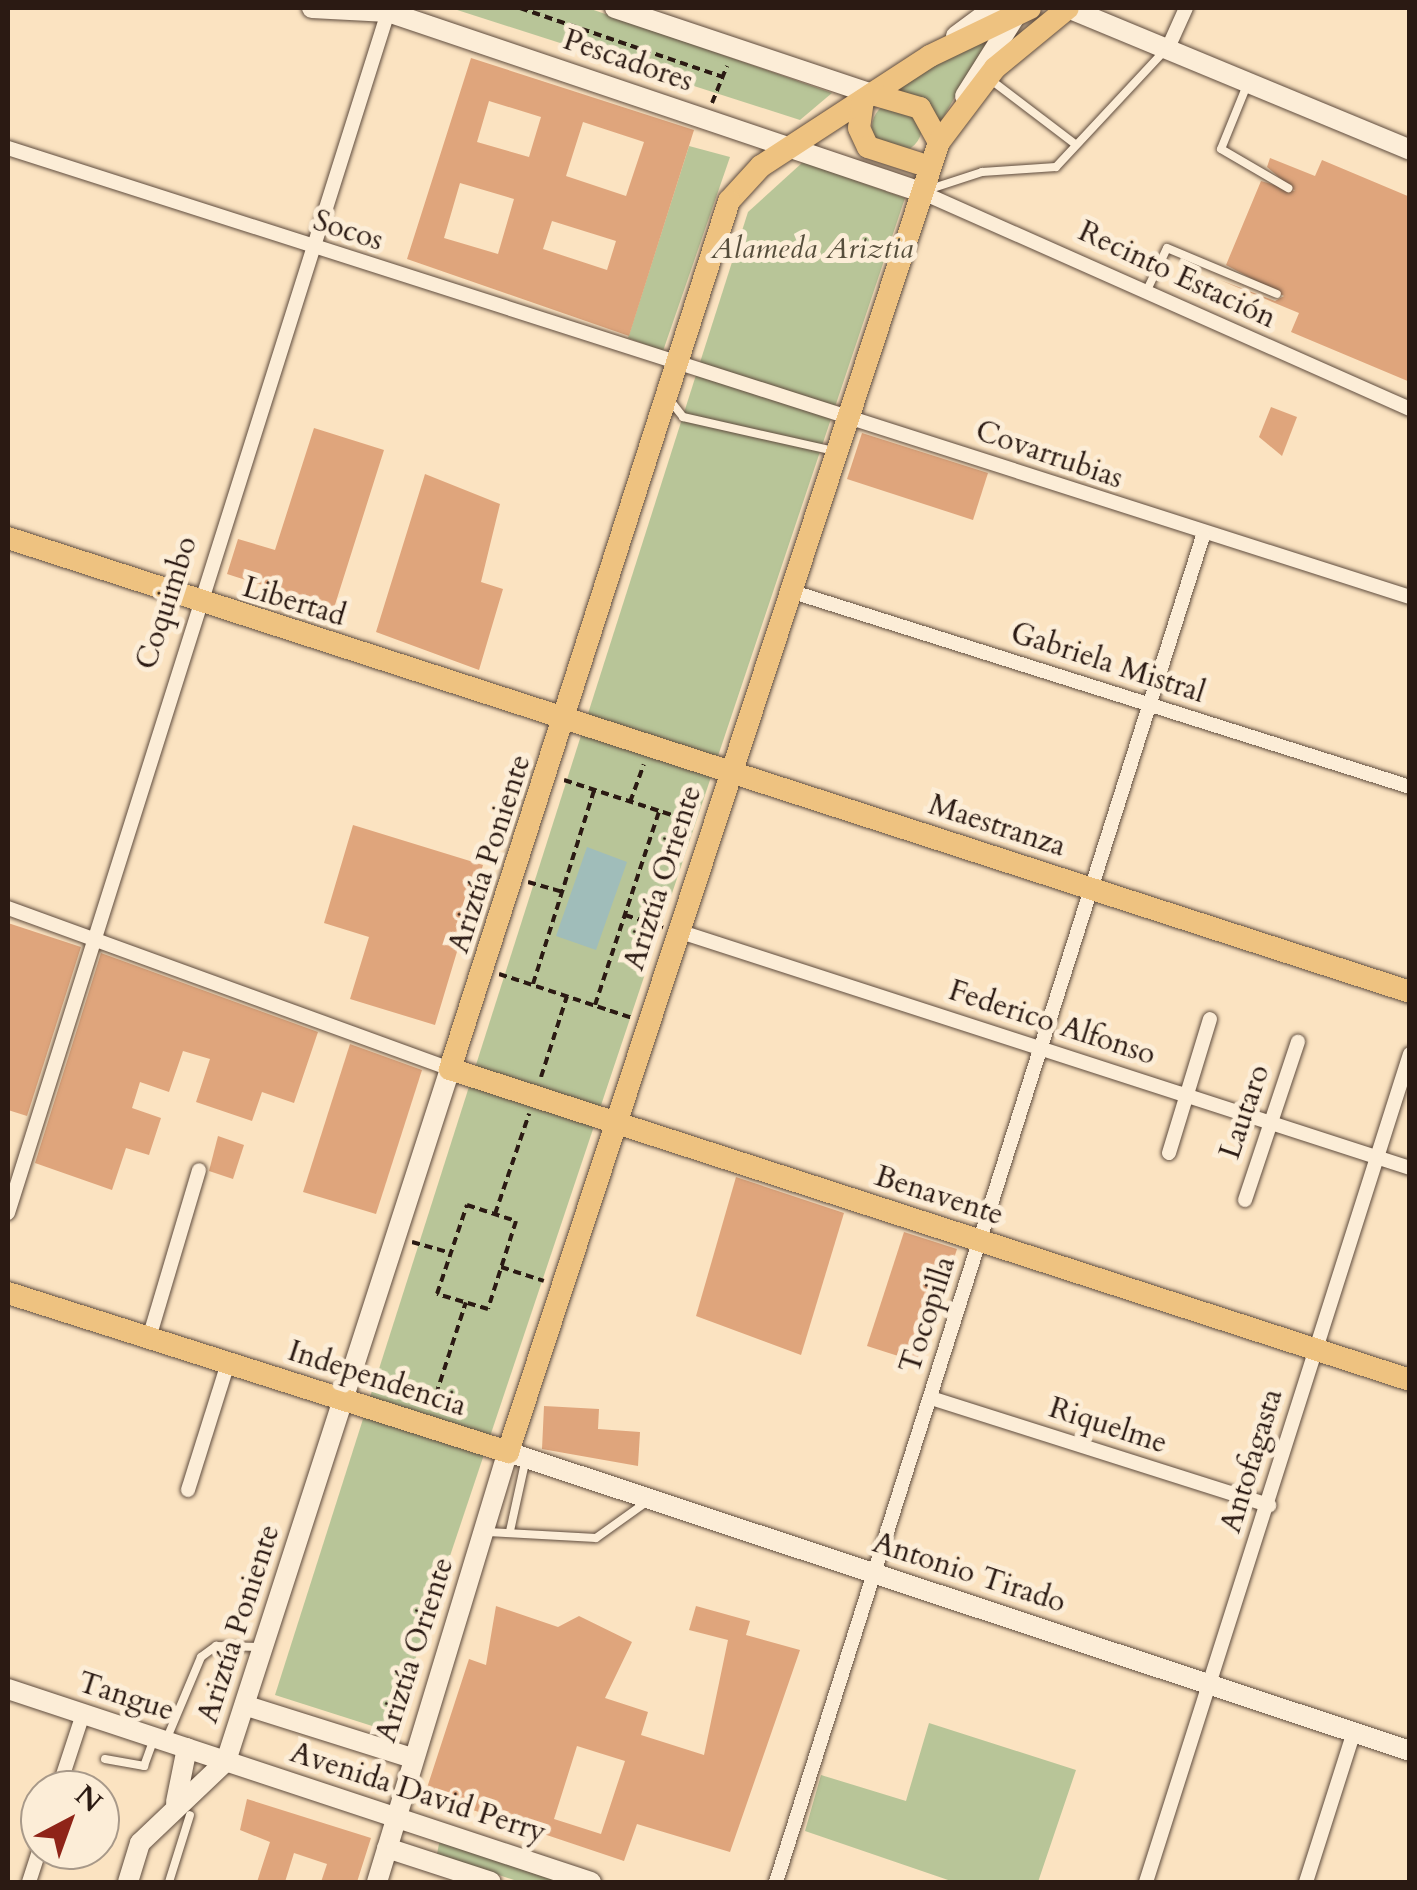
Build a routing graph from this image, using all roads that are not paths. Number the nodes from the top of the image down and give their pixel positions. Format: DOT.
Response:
graph roads {
  1 [pos="312,8"];
  2 [pos="615,8"];
  3 [pos="1067,8"];
  4 [pos="1186,8"];
  5 [pos="1007,9"];
  6 [pos="388,12"];
  7 [pos="1168,48"];
  8 [pos="987,76"];
  9 [pos="1247,85"];
  10 [pos="867,97"];
  11 [pos="959,106"];
  12 [pos="939,142"];
  13 [pos="1075,144"];
  14 [pos="791,147"];
  15 [pos="8,148"];
  16 [pos="1410,150"];
  17 [pos="930,166"];
  18 [pos="1288,188"];
  19 [pos="920,192"];
  20 [pos="312,248"];
  21 [pos="1148,288"];
  22 [pos="1277,294"];
  23 [pos="672,365"];
  24 [pos="664,392"];
  25 [pos="1410,409"];
  26 [pos="847,416"];
  27 [pos="837,445"];
  28 [pos="1203,536"];
  29 [pos="8,538"];
  30 [pos="790,591"];
  31 [pos="1410,597"];
  32 [pos="196,602"];
  33 [pos="1148,704"];
  34 [pos="565,718"];
  35 [pos="730,772"];
  36 [pos="1410,787"];
  37 [pos="1091,888"];
  38 [pos="8,908"];
  39 [pos="678,931"];
  40 [pos="91,935"];
  41 [pos="1410,992"];
  42 [pos="1210,1019"];
  43 [pos="1298,1042"];
  44 [pos="1042,1049"];
  45 [pos="1410,1054"];
  46 [pos="450,1068"];
  47 [pos="1186,1096"];
  48 [pos="613,1121"];
  49 [pos="1270,1122"];
  50 [pos="1169,1153"];
  51 [pos="1376,1157"];
  52 [pos="1410,1168"];
  53 [pos="199,1170"];
  54 [pos="1245,1200"];
  55 [pos="8,1213"];
  56 [pos="981,1241"];
  57 [pos="8,1293"];
  58 [pos="148,1338"];
  59 [pos="1314,1349"];
  60 [pos="228,1363"];
  61 [pos="1410,1380"];
  62 [pos="930,1398"];
  63 [pos="342,1399"];
  64 [pos="514,1454"];
  65 [pos="188,1490"];
  66 [pos="650,1498"];
  67 [pos="1269,1505"];
  68 [pos="510,1530"];
  69 [pos="484,1532"];
  70 [pos="875,1573"];
  71 [pos="265,1648"];
  72 [pos="1209,1684"];
  73 [pos="8,1689"];
  74 [pos="247,1706"];
  75 [pos="83,1714"];
  76 [pos="1354,1732"];
  77 [pos="160,1739"];
  78 [pos="187,1748"];
  79 [pos="1410,1751"];
  80 [pos="412,1758"];
  81 [pos="105,1759"];
  82 [pos="226,1761"];
  83 [pos="65,1770"];
  84 [pos="183,1808"];
  85 [pos="394,1816"];
  86 [pos="387,1848"];
  87 [pos="128,1882"];
  88 [pos="169,1882"];
  89 [pos="377,1882"];
  90 [pos="491,1882"];
  91 [pos="591,1882"];
  92 [pos="776,1882"];
  93 [pos="1146,1882"];
  94 [pos="1306,1882"];
  1 -- 6 [label="main road, Pescadores"];
  2 -- 10 [label="main road"];
  3 -- 7 [label="main road"];
  3 -- 8 [label="main road, Ariztía Oriente"];
  4 -- 7 [label="street"];
  5 -- 10 [label="main road, Ariztía Poniente"];
  5 -- 11 [label="main road"];
  6 -- 14 [label="main road, Pescadores"];
  6 -- 20 [label="street, Coquimbo"];
  7 -- 9 [label="main road"];
  7 -- 13 [label="lane"];
  8 -- 11 [label="main road, Ariztía Oriente"];
  8 -- 13 [label="lane"];
  9 -- 16 [label="main road"];
  9 -- 18 [label="lane"];
  10 -- 12 [label="main road"];
  10 -- 14 [label="main road, Ariztía Poniente"];
  10 -- 17 [label="main road"];
  11 -- 12 [label="main road, Ariztía Oriente"];
  12 -- 17 [label="main road, Ariztía Oriente"];
  13 -- 19 [label="lane"];
  14 -- 19 [label="main road, Pescadores"];
  14 -- 23 [label="main road, Ariztía Poniente"];
  15 -- 20 [label="street, Socos"];
  17 -- 19 [label="main road, Ariztía Oriente"];
  19 -- 21 [label="street, Recinto Estación"];
  19 -- 26 [label="main road, Ariztía Oriente"];
  20 -- 23 [label="street, Socos"];
  20 -- 32 [label="street, Coquimbo"];
  21 -- 22 [label="lane"];
  21 -- 25 [label="street, Recinto Estación"];
  23 -- 24 [label="main road, Ariztía Poniente"];
  23 -- 26 [label="street, Covarrubias"];
  24 -- 27 [label="lane"];
  24 -- 34 [label="main road, Ariztía Poniente"];
  26 -- 27 [label="main road, Ariztía Oriente"];
  26 -- 28 [label="street, Covarrubias"];
  27 -- 30 [label="main road, Ariztía Oriente"];
  28 -- 31 [label="street, Covarrubias"];
  28 -- 33 [label="street, Tocopilla"];
  29 -- 32 [label="main road, Libertad"];
  30 -- 33 [label="street, Gabriela Mistral"];
  30 -- 35 [label="main road, Ariztía Oriente"];
  32 -- 34 [label="main road, Libertad"];
  32 -- 40 [label="street, Coquimbo"];
  33 -- 36 [label="street, Gabriela Mistral"];
  33 -- 37 [label="street, Tocopilla"];
  34 -- 35 [label="main road, Maestranza"];
  34 -- 46 [label="main road, Ariztía Poniente"];
  35 -- 37 [label="main road, Maestranza"];
  35 -- 39 [label="main road, Ariztía Oriente"];
  37 -- 41 [label="main road, Maestranza"];
  37 -- 44 [label="street, Tocopilla"];
  38 -- 40 [label="street"];
  39 -- 44 [label="street, Federico Alfonso"];
  39 -- 48 [label="main road, Ariztía Oriente"];
  40 -- 46 [label="street"];
  40 -- 55 [label="street, Coquimbo"];
  42 -- 47 [label="street"];
  43 -- 49 [label="street, Lautaro"];
  44 -- 47 [label="street, Federico Alfonso"];
  44 -- 56 [label="street, Tocopilla"];
  45 -- 51 [label="street, Antofagasta"];
  46 -- 48 [label="main road, Benavente"];
  46 -- 63 [label="main road, Ariztía Poniente"];
  47 -- 49 [label="street, Federico Alfonso"];
  47 -- 50 [label="street"];
  48 -- 56 [label="main road, Benavente"];
  48 -- 64 [label="main road, Ariztía Oriente"];
  49 -- 51 [label="street, Federico Alfonso"];
  49 -- 54 [label="street, Lautaro"];
  51 -- 52 [label="street, Federico Alfonso"];
  51 -- 59 [label="street, Antofagasta"];
  53 -- 58 [label="street"];
  56 -- 59 [label="main road, Benavente"];
  56 -- 62 [label="street, Tocopilla"];
  57 -- 58 [label="main road, Independencia"];
  58 -- 60 [label="main road, Independencia"];
  59 -- 61 [label="main road, Benavente"];
  59 -- 67 [label="street, Antofagasta"];
  60 -- 63 [label="main road, Independencia"];
  60 -- 65 [label="street"];
  62 -- 67 [label="street, Riquelme"];
  62 -- 70 [label="street, Tocopilla"];
  63 -- 64 [label="main road, Independencia"];
  63 -- 71 [label="main road, Ariztía Poniente"];
  64 -- 66 [label="main road, Antonio Tirado"];
  64 -- 68 [label="lane"];
  64 -- 69 [label="main road, Ariztía Oriente"];
  66 -- 68 [label="lane"];
  66 -- 70 [label="main road, Antonio Tirado"];
  67 -- 72 [label="street, Antofagasta"];
  68 -- 69 [label="lane"];
  69 -- 80 [label="main road, Ariztía Oriente"];
  70 -- 72 [label="main road, Antonio Tirado"];
  70 -- 92 [label="street, Tocopilla"];
  71 -- 74 [label="main road, Ariztía Poniente"];
  71 -- 77 [label="lane"];
  72 -- 76 [label="main road, Antonio Tirado"];
  72 -- 93 [label="street, Antofagasta"];
  73 -- 75 [label="main road, Tangue"];
  74 -- 80 [label="main road, Avenida David Perry"];
  74 -- 82 [label="main road, Ariztía Poniente"];
  75 -- 77 [label="main road, Tangue"];
  75 -- 83 [label="street"];
  76 -- 79 [label="main road, Antonio Tirado"];
  76 -- 94 [label="street"];
  77 -- 78 [label="main road, Tangue"];
  77 -- 81 [label="lane"];
  78 -- 82 [label="main road, Tangue"];
  78 -- 84 [label="main road"];
  80 -- 85 [label="main road, Ariztía Oriente"];
  82 -- 84 [label="main road"];
  82 -- 85 [label="main road, Avenida David Perry"];
  84 -- 87 [label="main road"];
  84 -- 88 [label="lane"];
  85 -- 86 [label="main road, Ariztía Oriente"];
  85 -- 91 [label="main road, Avenida David Perry"];
  86 -- 89 [label="main road, Ariztía Oriente"];
  86 -- 90 [label="main road, Avenida David Perry"];
}
